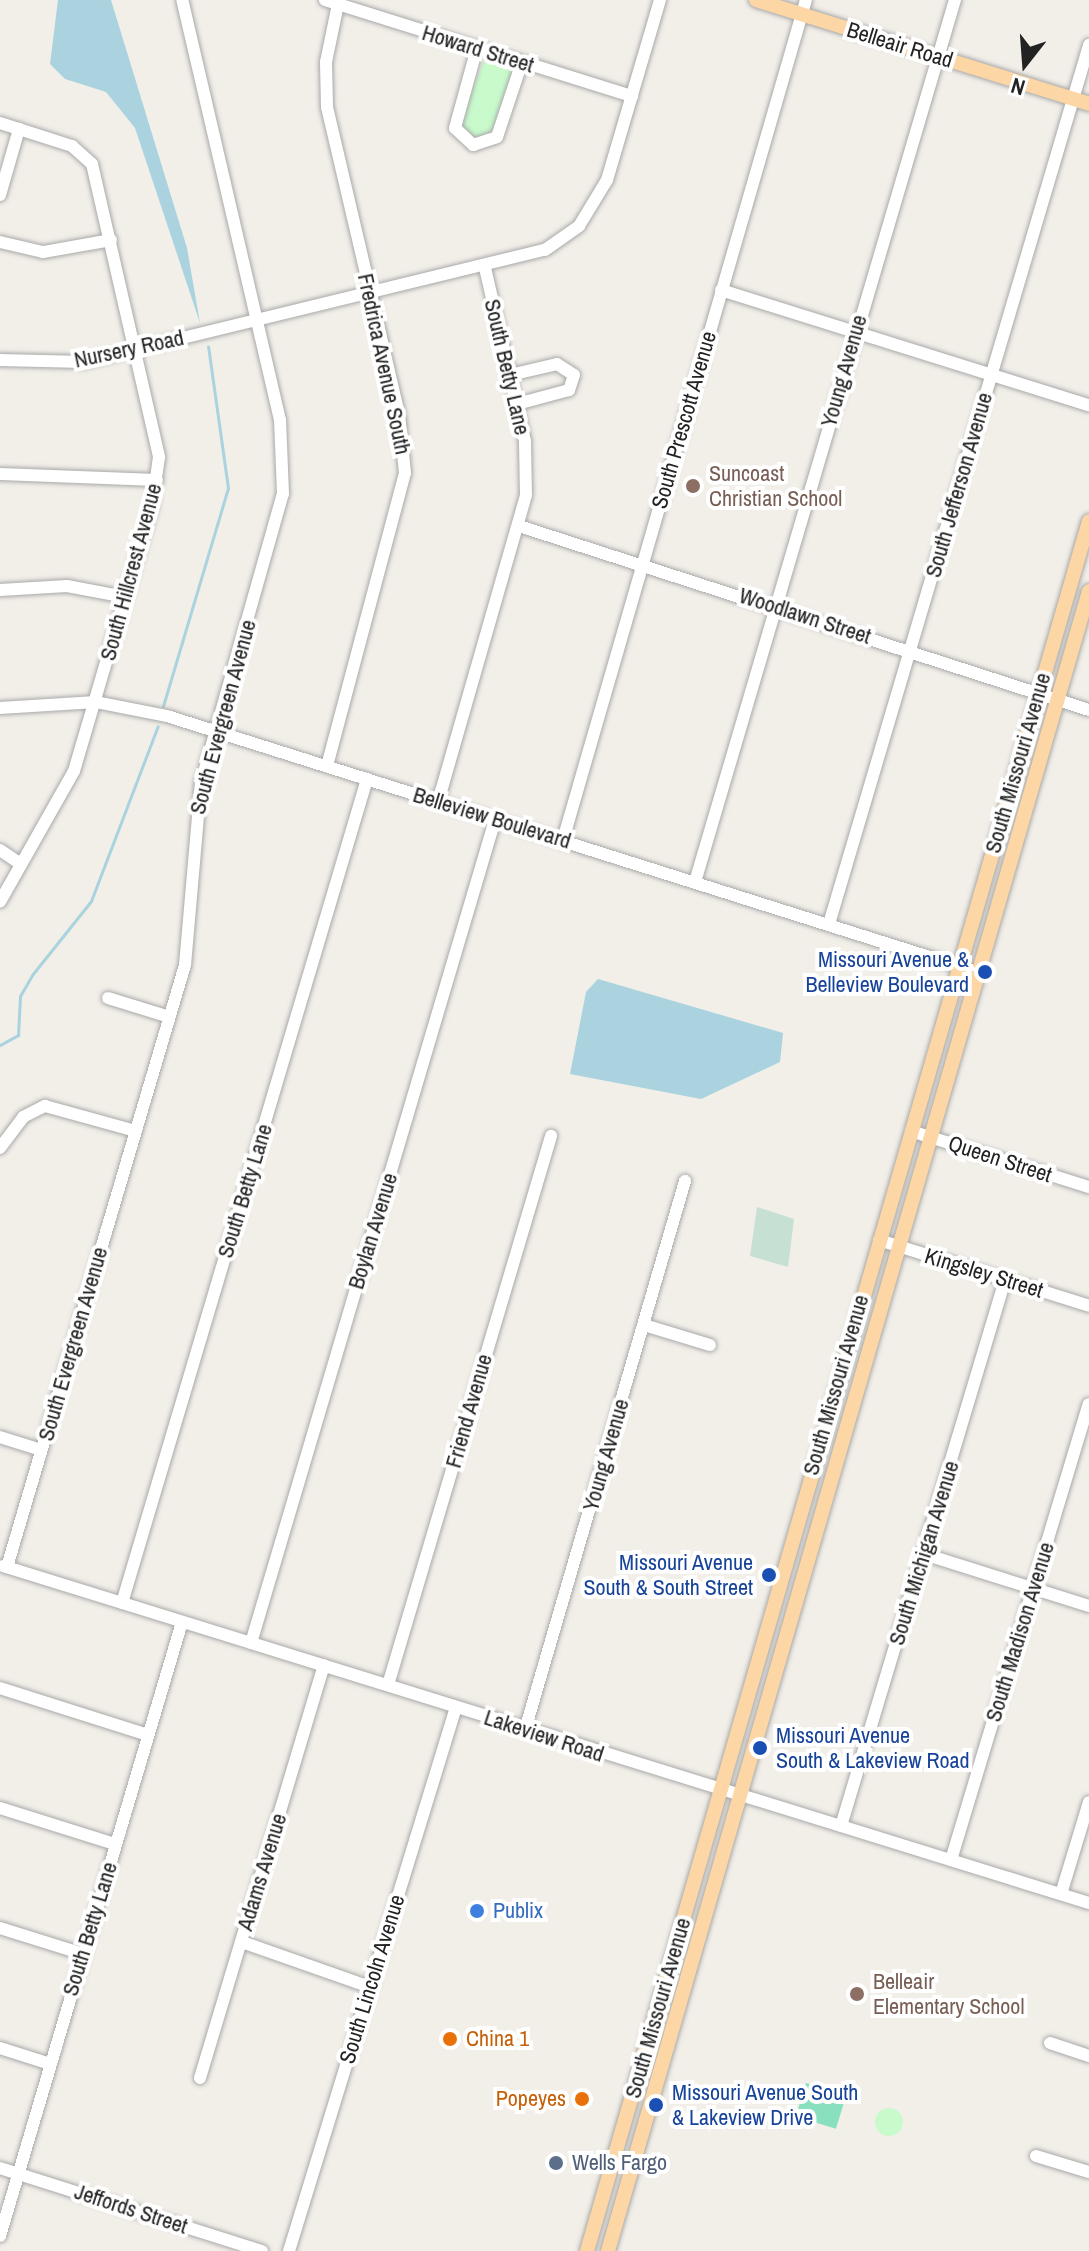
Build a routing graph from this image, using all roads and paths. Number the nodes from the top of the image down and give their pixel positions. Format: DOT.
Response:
graph roads {
  1 [pos="182,0"];
  2 [pos="660,0"];
  3 [pos="756,0"];
  4 [pos="955,0"];
  5 [pos="332,2"];
  6 [pos="804,7"];
  7 [pos="1089,45"];
  8 [pos="477,48"];
  9 [pos="937,56"];
  10 [pos="522,62"];
  11 [pos="632,96"];
  12 [pos="1071,99"];
  13 [pos="1089,104"];
  14 [pos="0,123"];
  15 [pos="19,129"];
  16 [pos="0,195"];
  17 [pos="111,240"];
  18 [pos="0,242"];
  19 [pos="485,268"];
  20 [pos="721,290"];
  21 [pos="370,294"];
  22 [pos="257,320"];
  23 [pos="855,331"];
  24 [pos="137,349"];
  25 [pos="0,360"];
  26 [pos="991,374"];
  27 [pos="510,375"];
  28 [pos="517,404"];
  29 [pos="1089,405"];
  30 [pos="0,474"];
  31 [pos="157,480"];
  32 [pos="1089,521"];
  33 [pos="519,526"];
  34 [pos="643,564"];
  35 [pos="0,590"];
  36 [pos="1089,591"];
  37 [pos="126,597"];
  38 [pos="775,607"];
  39 [pos="910,649"];
  40 [pos="1040,690"];
  41 [pos="1057,700"];
  42 [pos="96,702"];
  43 [pos="0,708"];
  44 [pos="1089,710"];
  45 [pos="216,732"];
  46 [pos="327,766"];
  47 [pos="367,779"];
  48 [pos="438,802"];
  49 [pos="495,820"];
  50 [pos="563,840"];
  51 [pos="0,850"];
  52 [pos="21,864"];
  53 [pos="695,882"];
  54 [pos="0,902"];
  55 [pos="829,924"];
  56 [pos="959,966"];
  57 [pos="977,972"];
  58 [pos="108,998"];
  59 [pos="166,1016"];
  60 [pos="136,1131"];
  61 [pos="911,1131"];
  62 [pos="551,1136"];
  63 [pos="929,1136"];
  64 [pos="0,1148"];
  65 [pos="685,1181"];
  66 [pos="1089,1187"];
  67 [pos="879,1240"];
  68 [pos="897,1246"];
  69 [pos="1005,1280"];
  70 [pos="1089,1306"];
  71 [pos="644,1325"];
  72 [pos="710,1345"];
  73 [pos="1089,1404"];
  74 [pos="0,1437"];
  75 [pos="41,1450"];
  76 [pos="924,1554"];
  77 [pos="4,1566"];
  78 [pos="1033,1588"];
  79 [pos="122,1603"];
  80 [pos="1089,1606"];
  81 [pos="182,1622"];
  82 [pos="251,1643"];
  83 [pos="324,1665"];
  84 [pos="388,1685"];
  85 [pos="0,1688"];
  86 [pos="456,1707"];
  87 [pos="525,1730"];
  88 [pos="148,1735"];
  89 [pos="719,1791"];
  90 [pos="738,1796"];
  91 [pos="1089,1802"];
  92 [pos="0,1808"];
  93 [pos="841,1826"];
  94 [pos="115,1844"];
  95 [pos="951,1860"];
  96 [pos="1061,1894"];
  97 [pos="1089,1903"];
  98 [pos="0,1928"];
  99 [pos="242,1942"];
  100 [pos="83,1954"];
  101 [pos="370,1987"];
  102 [pos="1050,2043"];
  103 [pos="0,2048"];
  104 [pos="1089,2056"];
  105 [pos="50,2064"];
  106 [pos="200,2078"];
  107 [pos="1036,2156"];
  108 [pos="0,2168"];
  109 [pos="1089,2172"];
  110 [pos="19,2174"];
  111 [pos="0,2236"];
  112 [pos="262,2251"];
  113 [pos="289,2251"];
  114 [pos="587,2251"];
  115 [pos="608,2251"];
  1 -- 22 [label="street, South Evergreen Avenue"];
  2 -- 11 [label="street, South Betty Lane"];
  3 -- 6 [label="main road, Belleair Road"];
  4 -- 9 [label="street, Young Avenue"];
  5 -- 8 [label="street, Howard Street"];
  5 -- 21 [label="street, Fredrica Avenue South"];
  6 -- 9 [label="main road, Belleair Road"];
  6 -- 20 [label="street, South Prescott Avenue"];
  7 -- 12 [label="street, South Jefferson Avenue"];
  8 -- 10 [label="street, Howard Street"];
  8 -- 10 [label="street"];
  9 -- 12 [label="main road, Belleair Road"];
  9 -- 23 [label="street, Young Avenue"];
  10 -- 11 [label="street, Howard Street"];
  11 -- 19 [label="street, South Betty Lane"];
  12 -- 13 [label="main road, Belleair Road"];
  12 -- 26 [label="street, South Jefferson Avenue"];
  14 -- 15 [label="street"];
  15 -- 16 [label="street"];
  15 -- 17 [label="street, South Hillcrest Avenue"];
  17 -- 18 [label="street"];
  17 -- 24 [label="street, South Hillcrest Avenue"];
  19 -- 21 [label="street, Nursery Road"];
  19 -- 27 [label="street, South Betty Lane"];
  20 -- 23 [label="street"];
  20 -- 34 [label="street, South Prescott Avenue"];
  21 -- 22 [label="street, Nursery Road"];
  21 -- 46 [label="street, Fredrica Avenue South"];
  22 -- 24 [label="street, Nursery Road"];
  22 -- 45 [label="street, South Evergreen Avenue"];
  23 -- 26 [label="street"];
  23 -- 38 [label="street, Young Avenue"];
  24 -- 25 [label="street, Nursery Road"];
  24 -- 31 [label="street, South Hillcrest Avenue"];
  26 -- 29 [label="street"];
  26 -- 39 [label="street, South Jefferson Avenue"];
  27 -- 28 [label="street, South Betty Lane"];
  27 -- 28 [label="street"];
  28 -- 33 [label="street, South Betty Lane"];
  30 -- 31 [label="street"];
  31 -- 37 [label="street, South Hillcrest Avenue"];
  32 -- 40 [label="main road, South Missouri Avenue"];
  33 -- 34 [label="street, Woodlawn Street"];
  33 -- 48 [label="street, South Betty Lane"];
  34 -- 38 [label="street, Woodlawn Street"];
  34 -- 50 [label="street, South Prescott Avenue"];
  35 -- 37 [label="street"];
  36 -- 41 [label="main road, South Missouri Avenue"];
  37 -- 42 [label="street, South Hillcrest Avenue"];
  38 -- 39 [label="street, Woodlawn Street"];
  38 -- 53 [label="street, Young Avenue"];
  39 -- 40 [label="street, Woodlawn Street"];
  39 -- 55 [label="street, South Jefferson Avenue"];
  40 -- 41 [label="street, Woodlawn Street"];
  40 -- 56 [label="main road, South Missouri Avenue"];
  41 -- 44 [label="street, Woodlawn Street"];
  41 -- 57 [label="main road, South Missouri Avenue"];
  42 -- 43 [label="street, Belleview Boulevard"];
  42 -- 45 [label="street, Belleview Boulevard"];
  42 -- 52 [label="street, South Hillcrest Avenue"];
  45 -- 46 [label="street, Belleview Boulevard"];
  45 -- 59 [label="street, South Evergreen Avenue"];
  46 -- 47 [label="street, Belleview Boulevard"];
  47 -- 48 [label="street, Belleview Boulevard"];
  47 -- 79 [label="street, South Betty Lane"];
  48 -- 49 [label="street, Belleview Boulevard"];
  49 -- 50 [label="street, Belleview Boulevard"];
  49 -- 82 [label="street, Boylan Avenue"];
  50 -- 53 [label="street, Belleview Boulevard"];
  51 -- 52 [label="street"];
  52 -- 54 [label="street, South Hillcrest Avenue"];
  53 -- 55 [label="street, Belleview Boulevard"];
  55 -- 56 [label="street, Belleview Boulevard"];
  56 -- 57 [label="street, Belleview Boulevard"];
  56 -- 61 [label="main road, South Missouri Avenue"];
  57 -- 63 [label="main road, South Missouri Avenue"];
  58 -- 59 [label="street"];
  59 -- 60 [label="street, South Evergreen Avenue"];
  60 -- 64 [label="street"];
  60 -- 75 [label="street, South Evergreen Avenue"];
  61 -- 63 [label="street, Queen Street"];
  61 -- 67 [label="main road, South Missouri Avenue"];
  62 -- 84 [label="street, Friend Avenue"];
  63 -- 66 [label="street, Queen Street"];
  63 -- 68 [label="main road, South Missouri Avenue"];
  65 -- 71 [label="street, Young Avenue"];
  67 -- 68 [label="street, Kingsley Street"];
  67 -- 89 [label="main road, South Missouri Avenue"];
  68 -- 69 [label="street, Kingsley Street"];
  68 -- 90 [label="main road, South Missouri Avenue"];
  69 -- 70 [label="street, Kingsley Street"];
  69 -- 76 [label="street, South Michigan Avenue"];
  71 -- 72 [label="street"];
  71 -- 87 [label="street, Young Avenue"];
  73 -- 78 [label="street, South Madison Avenue"];
  74 -- 75 [label="street"];
  75 -- 77 [label="street, South Evergreen Avenue"];
  76 -- 78 [label="street"];
  76 -- 93 [label="street, South Michigan Avenue"];
  77 -- 79 [label="street, Lakeview Road"];
  78 -- 80 [label="street"];
  78 -- 95 [label="street, South Madison Avenue"];
  79 -- 81 [label="street, Lakeview Road"];
  81 -- 82 [label="street, Lakeview Road"];
  81 -- 88 [label="street, South Betty Lane"];
  82 -- 83 [label="street, Lakeview Road"];
  83 -- 84 [label="street, Lakeview Road"];
  83 -- 99 [label="street, Adams Avenue"];
  84 -- 86 [label="street, Lakeview Road"];
  85 -- 88 [label="street"];
  86 -- 87 [label="street, Lakeview Road"];
  86 -- 101 [label="street, South Lincoln Avenue"];
  87 -- 89 [label="street, Lakeview Road"];
  88 -- 94 [label="street, South Betty Lane"];
  89 -- 90 [label="street, Lakeview Road"];
  89 -- 114 [label="main road, South Missouri Avenue"];
  90 -- 93 [label="street, Lakeview Road"];
  90 -- 115 [label="main road, South Missouri Avenue"];
  91 -- 96 [label="street"];
  92 -- 94 [label="street"];
  93 -- 95 [label="street, Lakeview Road"];
  94 -- 100 [label="street, South Betty Lane"];
  95 -- 96 [label="street, Lakeview Road"];
  96 -- 97 [label="street, Lakeview Road"];
  98 -- 100 [label="street"];
  99 -- 101 [label="street"];
  99 -- 106 [label="street, Adams Avenue"];
  100 -- 105 [label="street, South Betty Lane"];
  101 -- 113 [label="street, South Lincoln Avenue"];
  102 -- 104 [label="street"];
  103 -- 105 [label="street"];
  105 -- 110 [label="street, South Betty Lane"];
  107 -- 109 [label="street"];
  108 -- 110 [label="street, Jeffords Street"];
  110 -- 111 [label="street, South Betty Lane"];
  110 -- 112 [label="street, Jeffords Street"];
}
